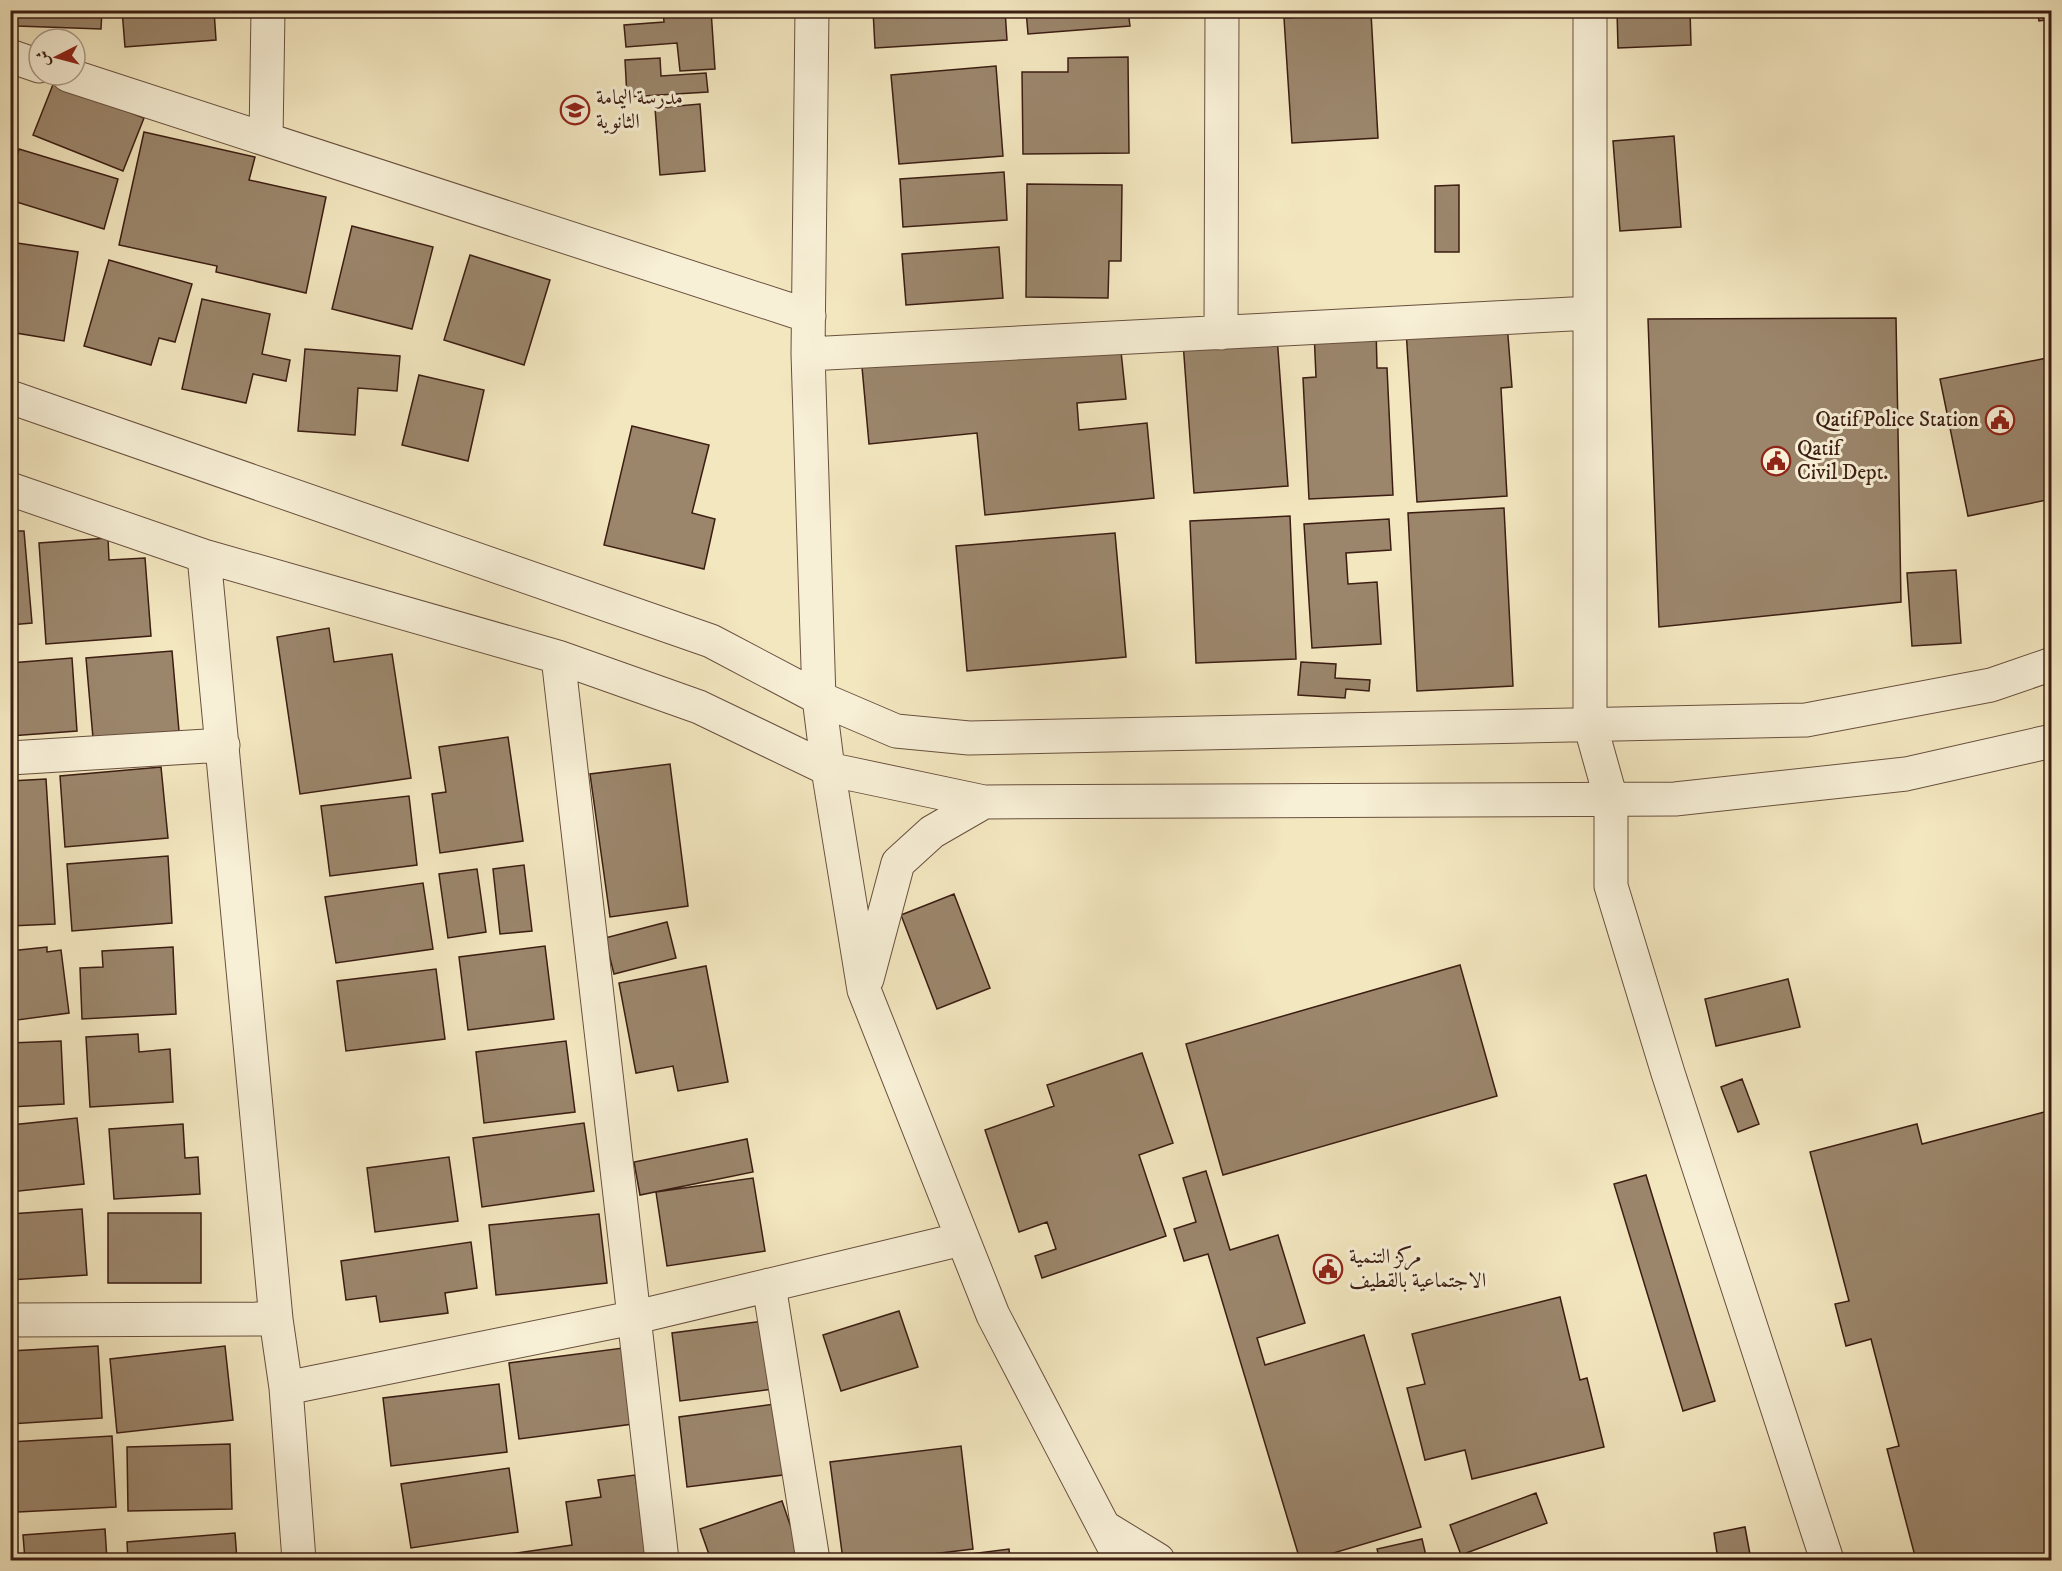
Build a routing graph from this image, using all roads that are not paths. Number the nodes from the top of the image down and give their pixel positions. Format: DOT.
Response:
graph roads {
  1 [pos="268,10"];
  2 [pos="812,10"];
  3 [pos="1222,10"];
  4 [pos="1590,10"];
  5 [pos="87,81"];
  6 [pos="266,139"];
  7 [pos="1590,313"];
  8 [pos="809,316"];
  9 [pos="1221,333"];
  10 [pos="808,354"];
  11 [pos="10,397"];
  12 [pos="10,489"];
  13 [pos="204,556"];
  14 [pos="558,657"];
  15 [pos="2052,664"];
  16 [pos="819,698"];
  17 [pos="1590,724"];
  18 [pos="2052,741"];
  19 [pos="223,745"];
  20 [pos="10,758"];
  21 [pos="828,770"];
  22 [pos="1611,798"];
  23 [pos="984,802"];
  24 [pos="864,990"];
  25 [pos="962,1239"];
  26 [pos="769,1285"];
  27 [pos="632,1318"];
  28 [pos="276,1319"];
  29 [pos="10,1320"];
  30 [pos="286,1388"];
  31 [pos="1103,1526"];
  32 [pos="299,1560"];
  33 [pos="662,1560"];
  34 [pos="813,1560"];
  35 [pos="1121,1560"];
  36 [pos="1158,1560"];
  37 [pos="1827,1560"];
  1 -- 6 [label="street"];
  2 -- 8 [label="street"];
  3 -- 9 [label="street"];
  4 -- 7 [label="street"];
  5 -- 6 [label="street"];
  6 -- 8 [label="street"];
  7 -- 9 [label="street"];
  7 -- 17 [label="street"];
  8 -- 10 [label="street"];
  9 -- 10 [label="street"];
  10 -- 16 [label="street"];
  11 -- 16 [label="street"];
  12 -- 13 [label="street"];
  13 -- 14 [label="street"];
  13 -- 19 [label="street"];
  14 -- 21 [label="street"];
  14 -- 27 [label="street"];
  15 -- 17 [label="street"];
  16 -- 17 [label="street"];
  16 -- 21 [label="street"];
  17 -- 22 [label="street"];
  18 -- 22 [label="street"];
  19 -- 20 [label="street"];
  19 -- 28 [label="street"];
  21 -- 23 [label="street"];
  21 -- 24 [label="street"];
  22 -- 23 [label="street"];
  22 -- 37 [label="street"];
  23 -- 24 [label="street"];
  24 -- 25 [label="street"];
  25 -- 26 [label="street"];
  25 -- 31 [label="street"];
  26 -- 27 [label="street"];
  26 -- 34 [label="street"];
  27 -- 30 [label="street"];
  27 -- 33 [label="street"];
  28 -- 29 [label="street"];
  28 -- 30 [label="street"];
  30 -- 32 [label="street"];
  31 -- 35 [label="street"];
  31 -- 36 [label="street"];
}
